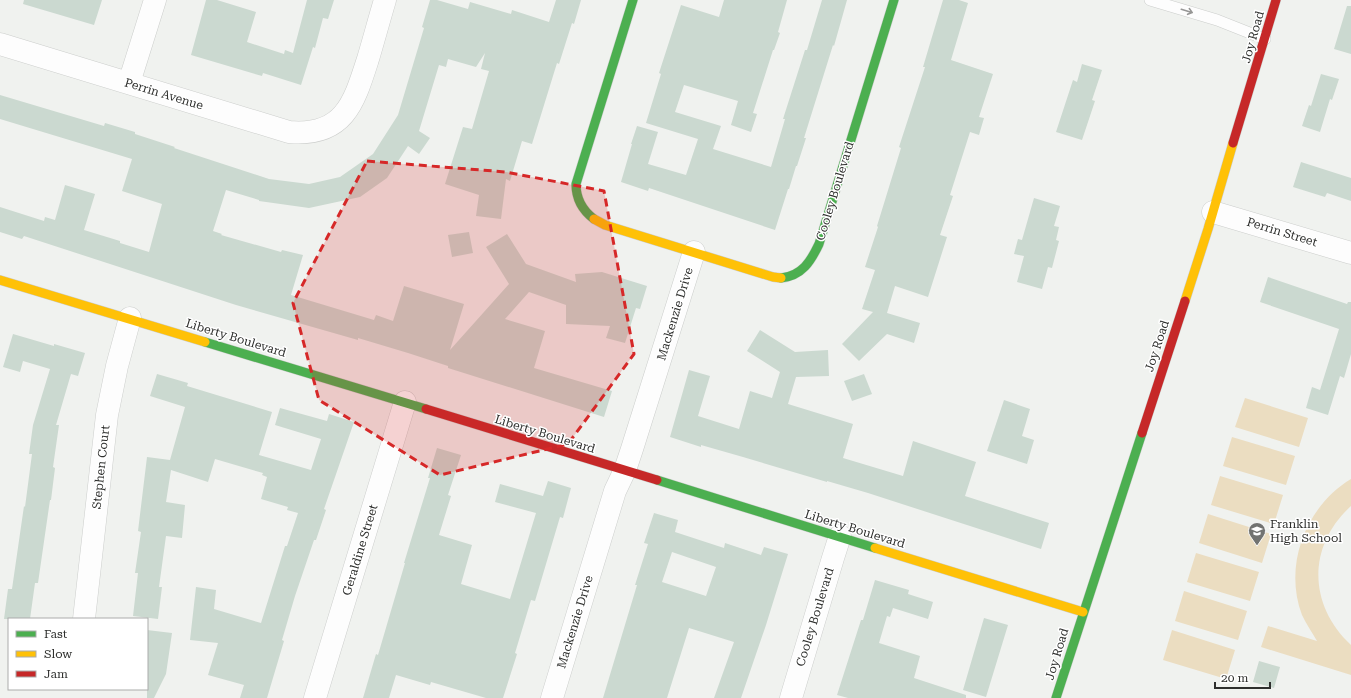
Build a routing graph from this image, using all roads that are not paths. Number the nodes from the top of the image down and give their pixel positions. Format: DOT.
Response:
graph roads {
  1 [pos="154,0"];
  2 [pos="385,0"];
  3 [pos="633,0"];
  4 [pos="894,0"];
  5 [pos="1150,0"];
  6 [pos="1276,0"];
  7 [pos="1265,39"];
  8 [pos="0,44"];
  9 [pos="130,83"];
  10 [pos="1213,212"];
  11 [pos="694,252"];
  12 [pos="1351,253"];
  13 [pos="0,280"];
  14 [pos="130,318"];
  15 [pos="405,402"];
  16 [pos="625,470"];
  17 [pos="840,536"];
  18 [pos="1083,612"];
  19 [pos="84,618"];
  20 [pos="315,698"];
  21 [pos="552,698"];
  22 [pos="791,698"];
  23 [pos="1056,698"];
  1 -- 9 [label="street"];
  2 -- 9 [label="street, Perrin Avenue"];
  3 -- 11 [label="street, Mackenzie Drive"];
  4 -- 11 [label="street, Cooley Boulevard"];
  5 -- 7 [label="lane, one-way"];
  6 -- 7 [label="street, Joy Road"];
  7 -- 10 [label="street, Joy Road"];
  8 -- 9 [label="street, Perrin Avenue"];
  10 -- 12 [label="street, Perrin Street"];
  10 -- 18 [label="street, Joy Road"];
  11 -- 16 [label="street, Mackenzie Drive"];
  13 -- 14 [label="street, Liberty Boulevard"];
  14 -- 15 [label="street, Liberty Boulevard"];
  14 -- 19 [label="street, Stephen Court"];
  15 -- 16 [label="street, Liberty Boulevard"];
  15 -- 20 [label="street, Geraldine Street"];
  16 -- 17 [label="street, Liberty Boulevard"];
  16 -- 21 [label="street, Mackenzie Drive"];
  17 -- 18 [label="street, Liberty Boulevard"];
  17 -- 22 [label="street, Cooley Boulevard"];
  18 -- 23 [label="street, Joy Road"];
}
